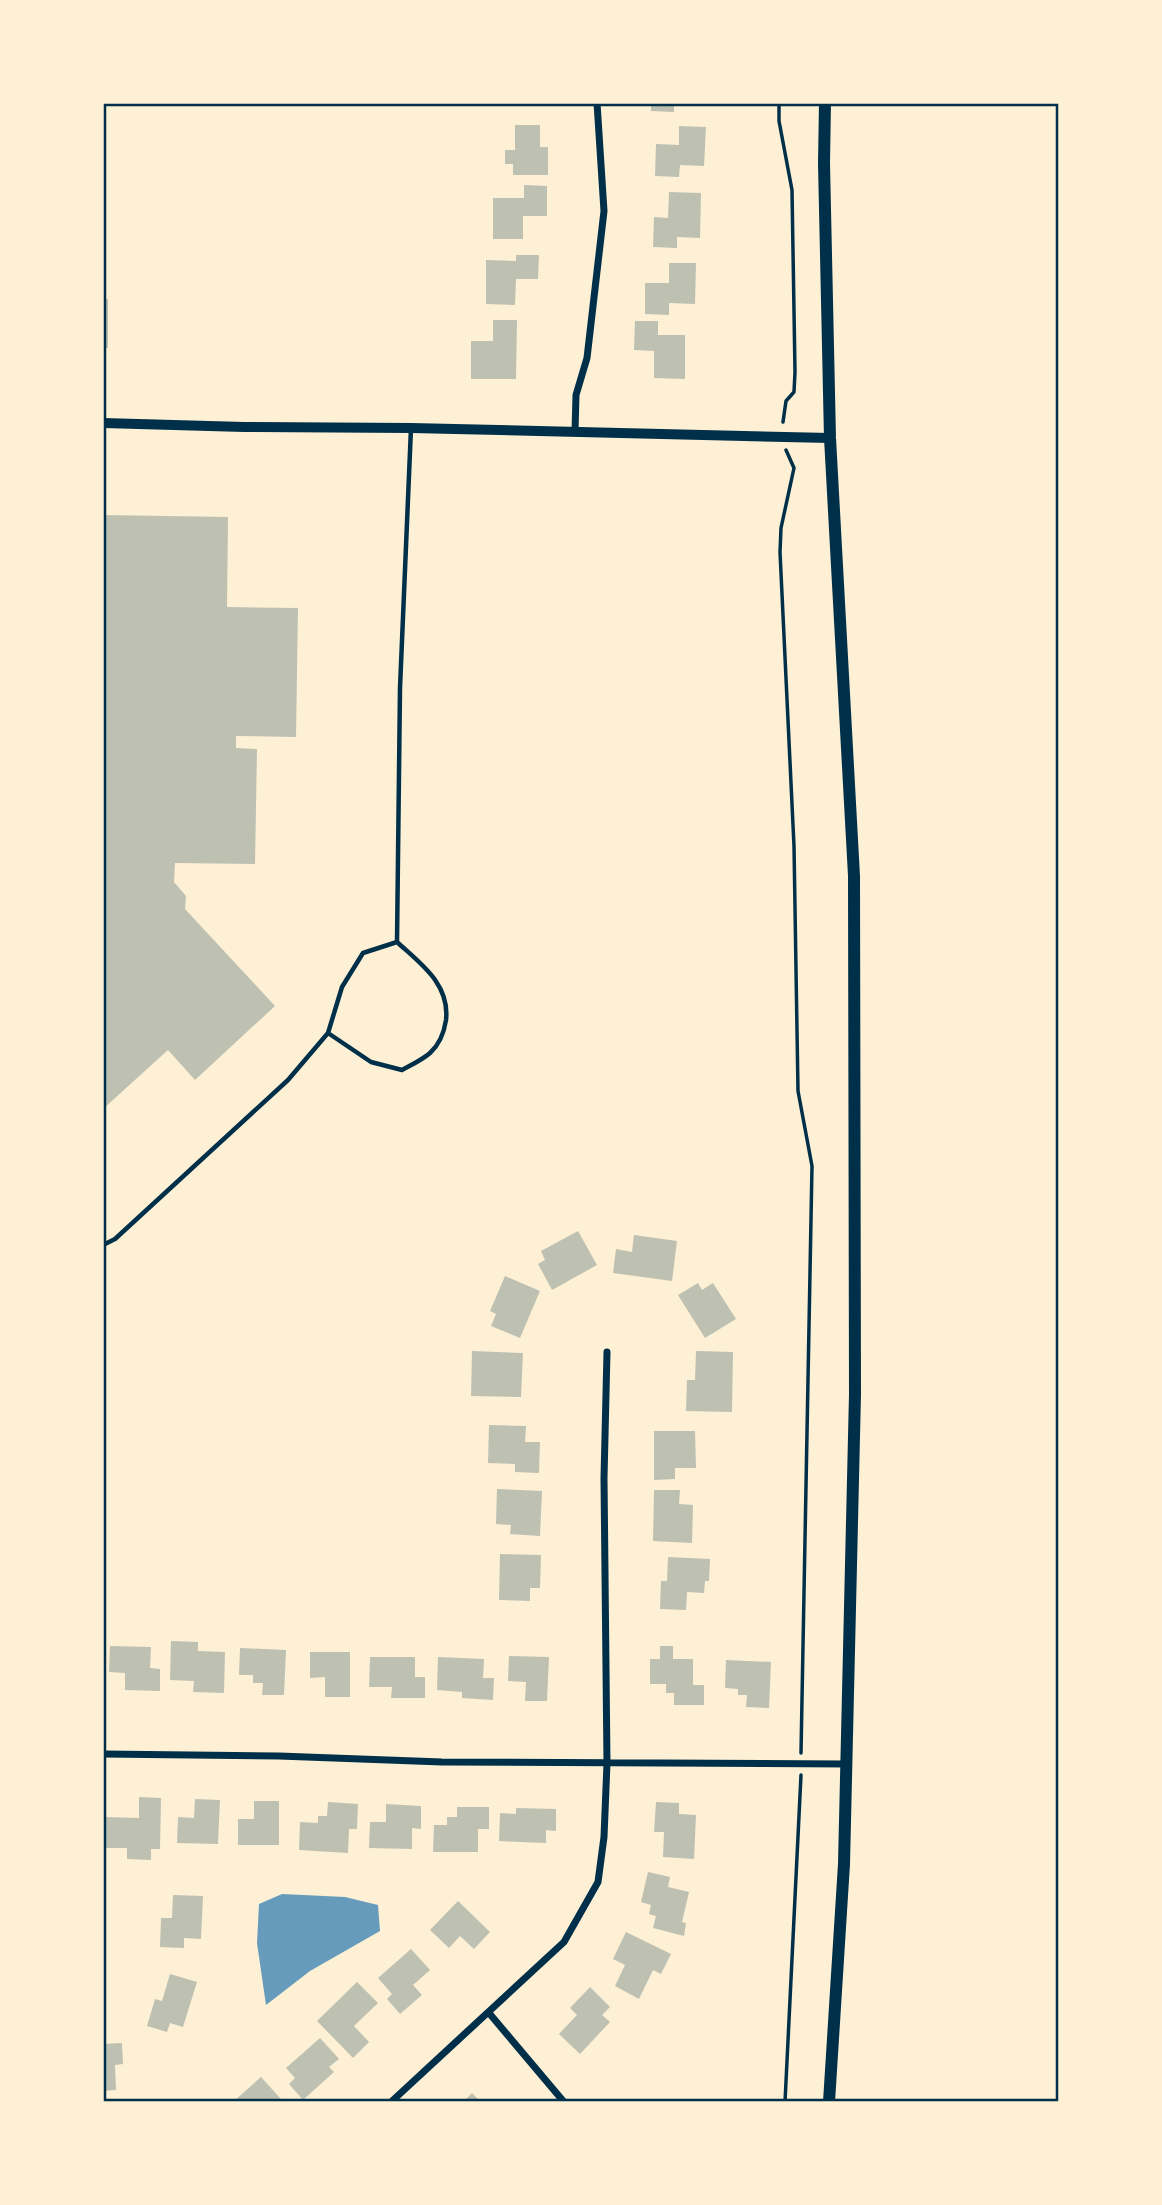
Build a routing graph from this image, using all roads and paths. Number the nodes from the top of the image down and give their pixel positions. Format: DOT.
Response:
graph roads {
  1 [pos="597,103"];
  2 [pos="779,103"];
  3 [pos="825,103"];
  4 [pos="103,423"];
  5 [pos="411,428"];
  6 [pos="575,432"];
  7 [pos="780,437"];
  8 [pos="830,438"];
  9 [pos="397,942"];
  10 [pos="328,1033"];
  11 [pos="103,1245"];
  12 [pos="607,1352"];
  13 [pos="103,1754"];
  14 [pos="607,1763"];
  15 [pos="801,1764"];
  16 [pos="846,1764"];
  17 [pos="489,2013"];
  18 [pos="391,2102"];
  19 [pos="564,2102"];
  20 [pos="785,2102"];
  21 [pos="829,2102"];
  1 -- 6 [label="street"];
  2 -- 7 [label="path"];
  3 -- 8 [label="main road"];
  4 -- 5 [label="street"];
  5 -- 6 [label="street"];
  5 -- 9 [label="lane"];
  6 -- 7 [label="street"];
  7 -- 8 [label="street"];
  7 -- 15 [label="path"];
  8 -- 16 [label="main road"];
  9 -- 10 [label="lane"];
  9 -- 10 [label="lane"];
  10 -- 11 [label="lane"];
  12 -- 14 [label="street"];
  13 -- 14 [label="street"];
  14 -- 15 [label="street"];
  14 -- 17 [label="street"];
  15 -- 16 [label="street"];
  15 -- 20 [label="path"];
  16 -- 21 [label="main road"];
  17 -- 18 [label="street"];
  17 -- 19 [label="street"];
}
